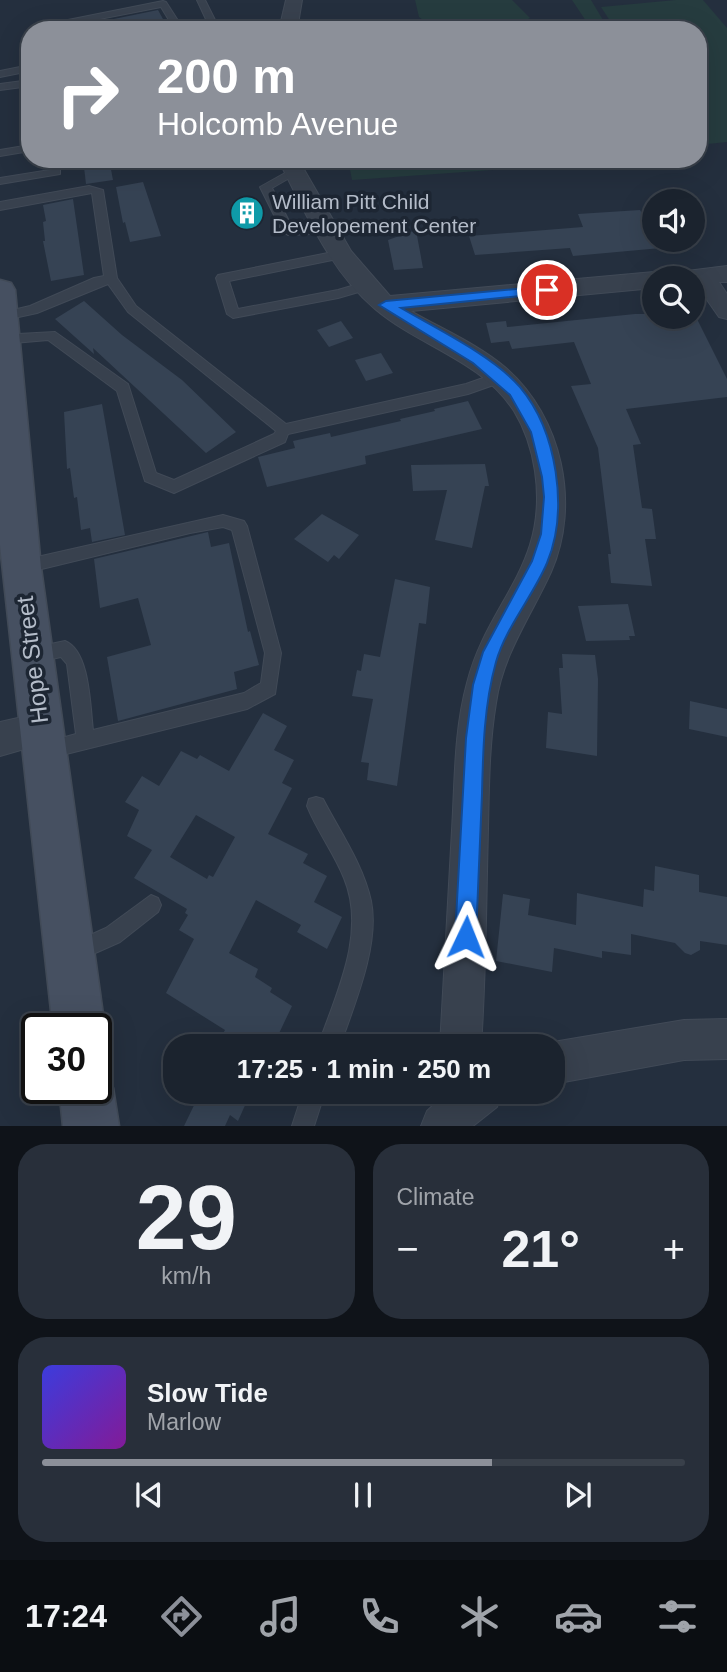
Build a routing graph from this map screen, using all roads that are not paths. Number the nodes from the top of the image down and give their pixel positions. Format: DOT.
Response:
graph roads {
  1 [pos="201,0"];
  2 [pos="294,0"];
  3 [pos="76,21"];
  4 [pos="174,21"];
  5 [pos="212,21"];
  6 [pos="290,21"];
  7 [pos="21,70"];
  8 [pos="0,74"];
  9 [pos="21,84"];
  10 [pos="0,87"];
  11 [pos="21,150"];
  12 [pos="0,153"];
  13 [pos="293,168"];
  14 [pos="57,172"];
  15 [pos="0,181"];
  16 [pos="0,206"];
  17 [pos="336,242"];
  18 [pos="727,274"];
  19 [pos="705,276"];
  20 [pos="111,279"];
  21 [pos="642,282"];
  22 [pos="705,290"];
  23 [pos="375,295"];
  24 [pos="727,311"];
  25 [pos="1,315"];
  26 [pos="500,377"];
  27 [pos="282,430"];
  28 [pos="5,445"];
  29 [pos="18,573"];
  30 [pos="31,656"];
  31 [pos="0,739"];
  32 [pos="42,740"];
  33 [pos="86,740"];
  34 [pos="316,806"];
  35 [pos="151,905"];
  36 [pos="69,954"];
  37 [pos="77,1013"];
  38 [pos="333,1034"];
  39 [pos="462,1034"];
  40 [pos="727,1039"];
  41 [pos="565,1061"];
  42 [pos="88,1104"];
  43 [pos="310,1104"];
  44 [pos="465,1104"];
  45 [pos="91,1126"];
  46 [pos="303,1126"];
  47 [pos="442,1126"];
  1 -- 5 [label="lane"];
  2 -- 6 [label="street"];
  3 -- 4 [label="lane"];
  7 -- 8 [label="lane"];
  9 -- 10 [label="lane"];
  11 -- 12 [label="lane"];
  13 -- 17 [label="street"];
  14 -- 15 [label="lane"];
  16 -- 20 [label="lane"];
  17 -- 23 [label="street"];
  17 -- 23 [label="lane"];
  18 -- 19 [label="street"];
  20 -- 25 [label="lane"];
  20 -- 27 [label="lane"];
  21 -- 23 [label="street"];
  22 -- 24 [label="street"];
  23 -- 26 [label="street"];
  25 -- 27 [label="lane"];
  25 -- 28 [label="main road, Hope Street"];
  26 -- 27 [label="lane"];
  26 -- 39 [label="street"];
  28 -- 29 [label="main road, Hope Street"];
  29 -- 30 [label="main road, Hope Street"];
  29 -- 33 [label="lane"];
  30 -- 32 [label="main road, Hope Street"];
  30 -- 33 [label="lane"];
  31 -- 32 [label="street"];
  32 -- 33 [label="lane"];
  32 -- 36 [label="main road, Hope Street"];
  34 -- 38 [label="lane"];
  35 -- 36 [label="lane"];
  36 -- 37 [label="main road, Hope Street"];
  40 -- 41 [label="street"];
  42 -- 45 [label="main road"];
  43 -- 46 [label="lane"];
  44 -- 47 [label="street"];
}
